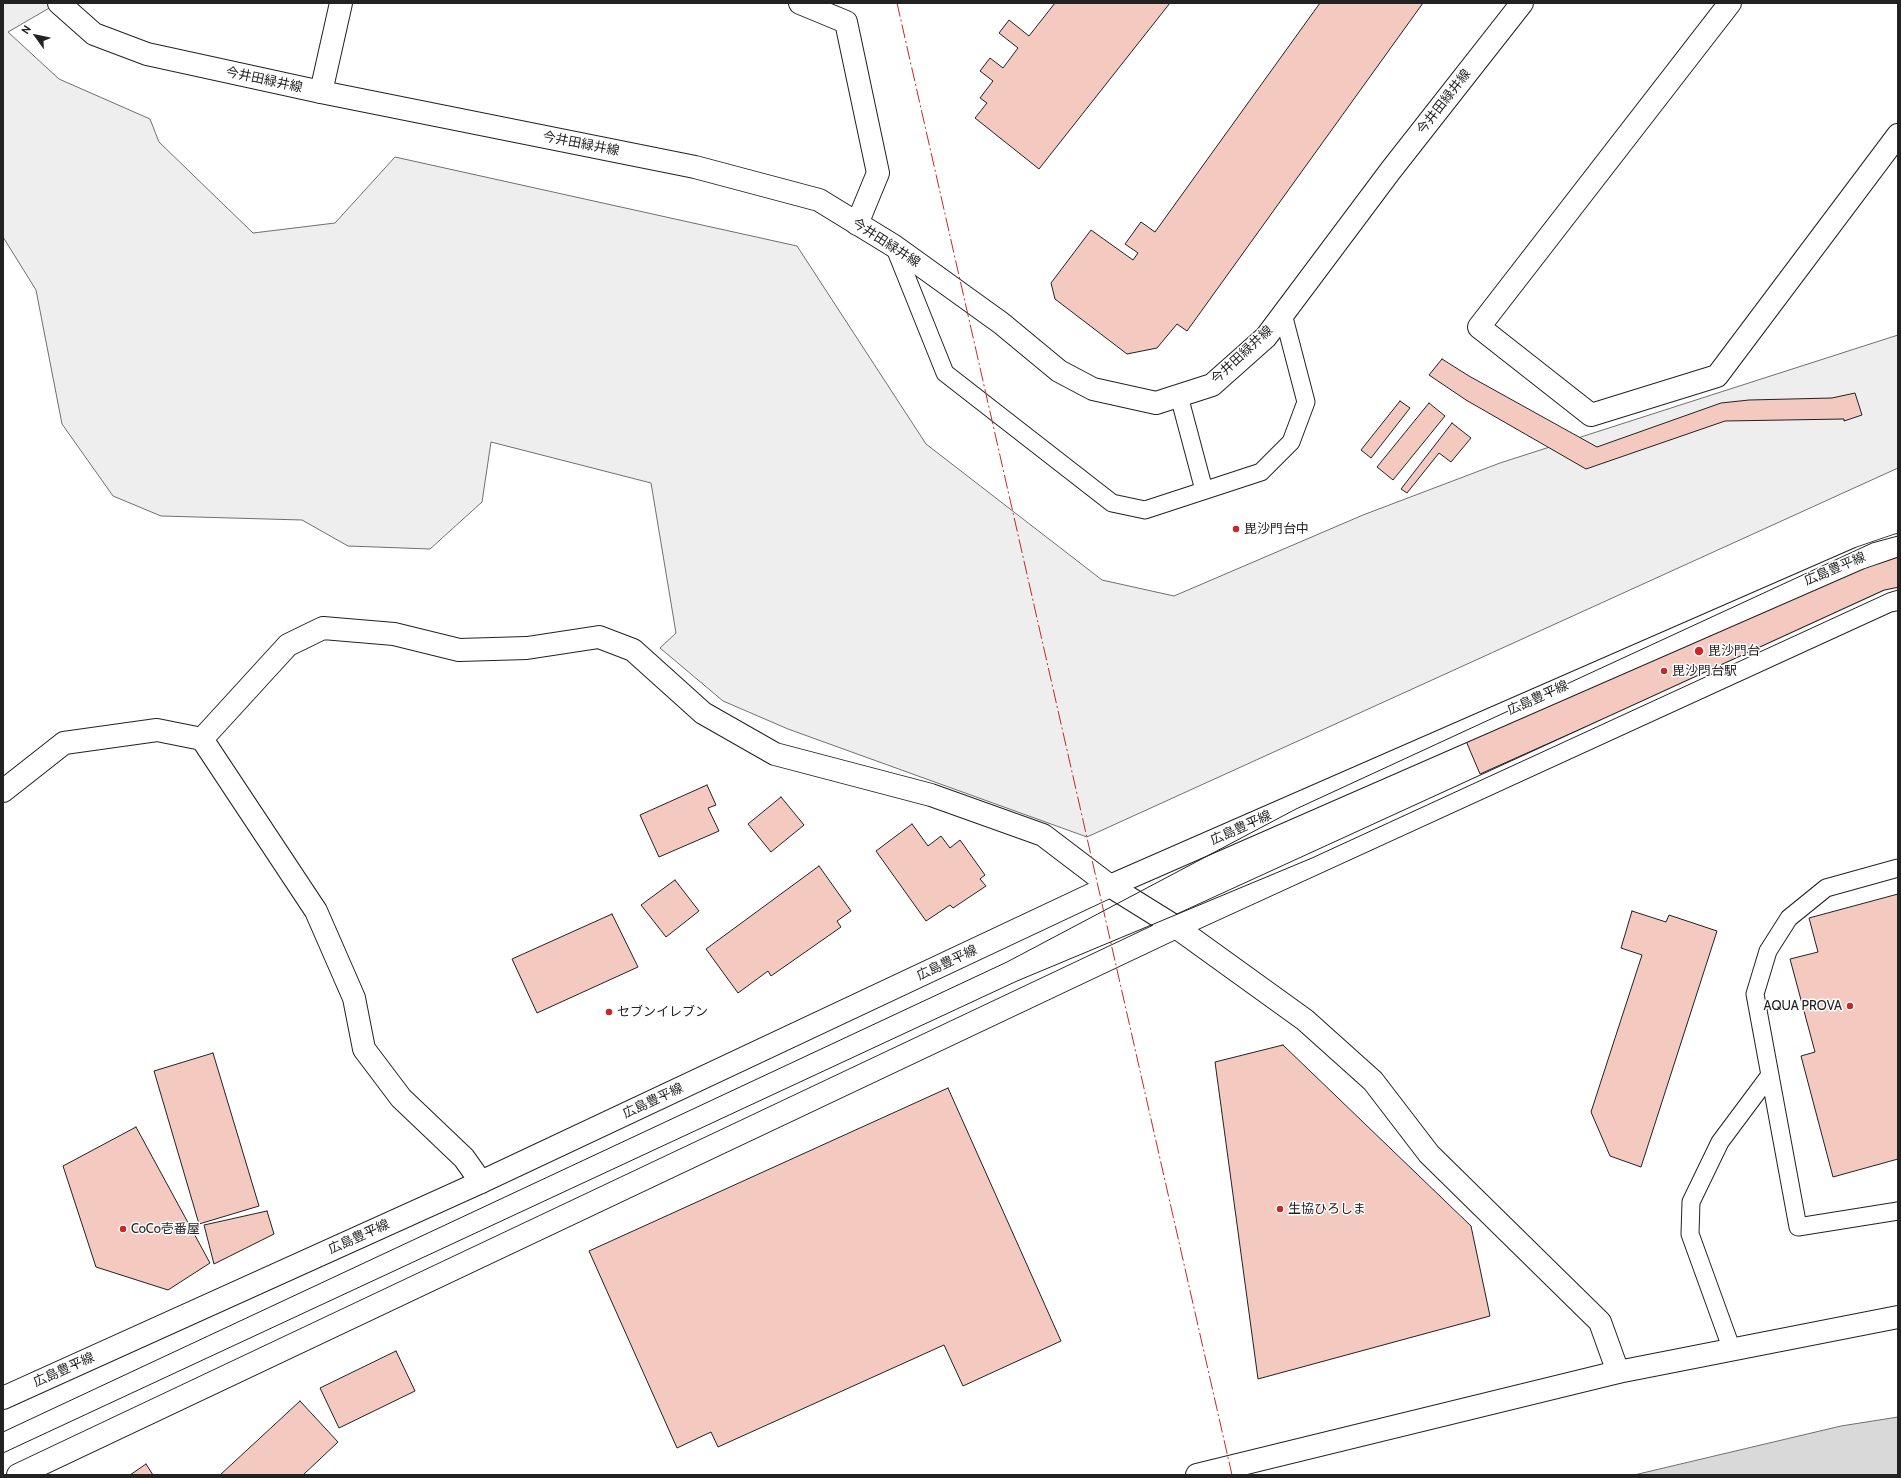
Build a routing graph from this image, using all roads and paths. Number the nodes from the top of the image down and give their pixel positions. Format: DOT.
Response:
graph roads {
  1 [pos="59,3"];
  2 [pos="341,3"];
  3 [pos="800,3"];
  4 [pos="1522,3"];
  5 [pos="1730,3"];
  6 [pos="321,92"];
  7 [pos="1898,135"];
  8 [pos="857,224"];
  9 [pos="894,246"];
  10 [pos="1283,314"];
  11 [pos="1179,396"];
  12 [pos="1204,490"];
  13 [pos="1898,545"];
  14 [pos="1898,599"];
  15 [pos="202,739"];
  16 [pos="3,791"];
  17 [pos="1898,868"];
  18 [pos="1110,886"];
  19 [pos="1176,927"];
  20 [pos="1770,1075"];
  21 [pos="481,1182"];
  22 [pos="1898,1210"];
  23 [pos="1898,1317"];
  24 [pos="1732,1350"];
  25 [pos="1618,1372"];
  26 [pos="3,1398"];
  27 [pos="18,1475"];
  28 [pos="1197,1475"];
  1 -- 6 [label="main road, 今井田緑井線"];
  2 -- 6 [label="main road"];
  3 -- 8 [label="main road"];
  4 -- 10 [label="main road, 今井田緑井線"];
  5 -- 7 [label="main road"];
  6 -- 8 [label="main road, 今井田緑井線"];
  8 -- 9 [label="main road, 今井田緑井線"];
  9 -- 11 [label="main road, 今井田緑井線"];
  9 -- 12 [label="lane"];
  10 -- 11 [label="main road, 今井田緑井線"];
  10 -- 12 [label="lane"];
  11 -- 12 [label="lane"];
  13 -- 18 [label="main road, 広島豊平線"];
  14 -- 19 [label="main road"];
  15 -- 16 [label="main road"];
  15 -- 18 [label="main road"];
  15 -- 21 [label="main road"];
  17 -- 20 [label="lane"];
  18 -- 19 [label="main road"];
  18 -- 21 [label="main road, 広島豊平線"];
  19 -- 25 [label="main road"];
  19 -- 27 [label="main road"];
  20 -- 22 [label="lane"];
  20 -- 24 [label="lane"];
  21 -- 26 [label="main road, 広島豊平線"];
  23 -- 24 [label="main road"];
  24 -- 25 [label="main road"];
  25 -- 28 [label="main road"];
}
